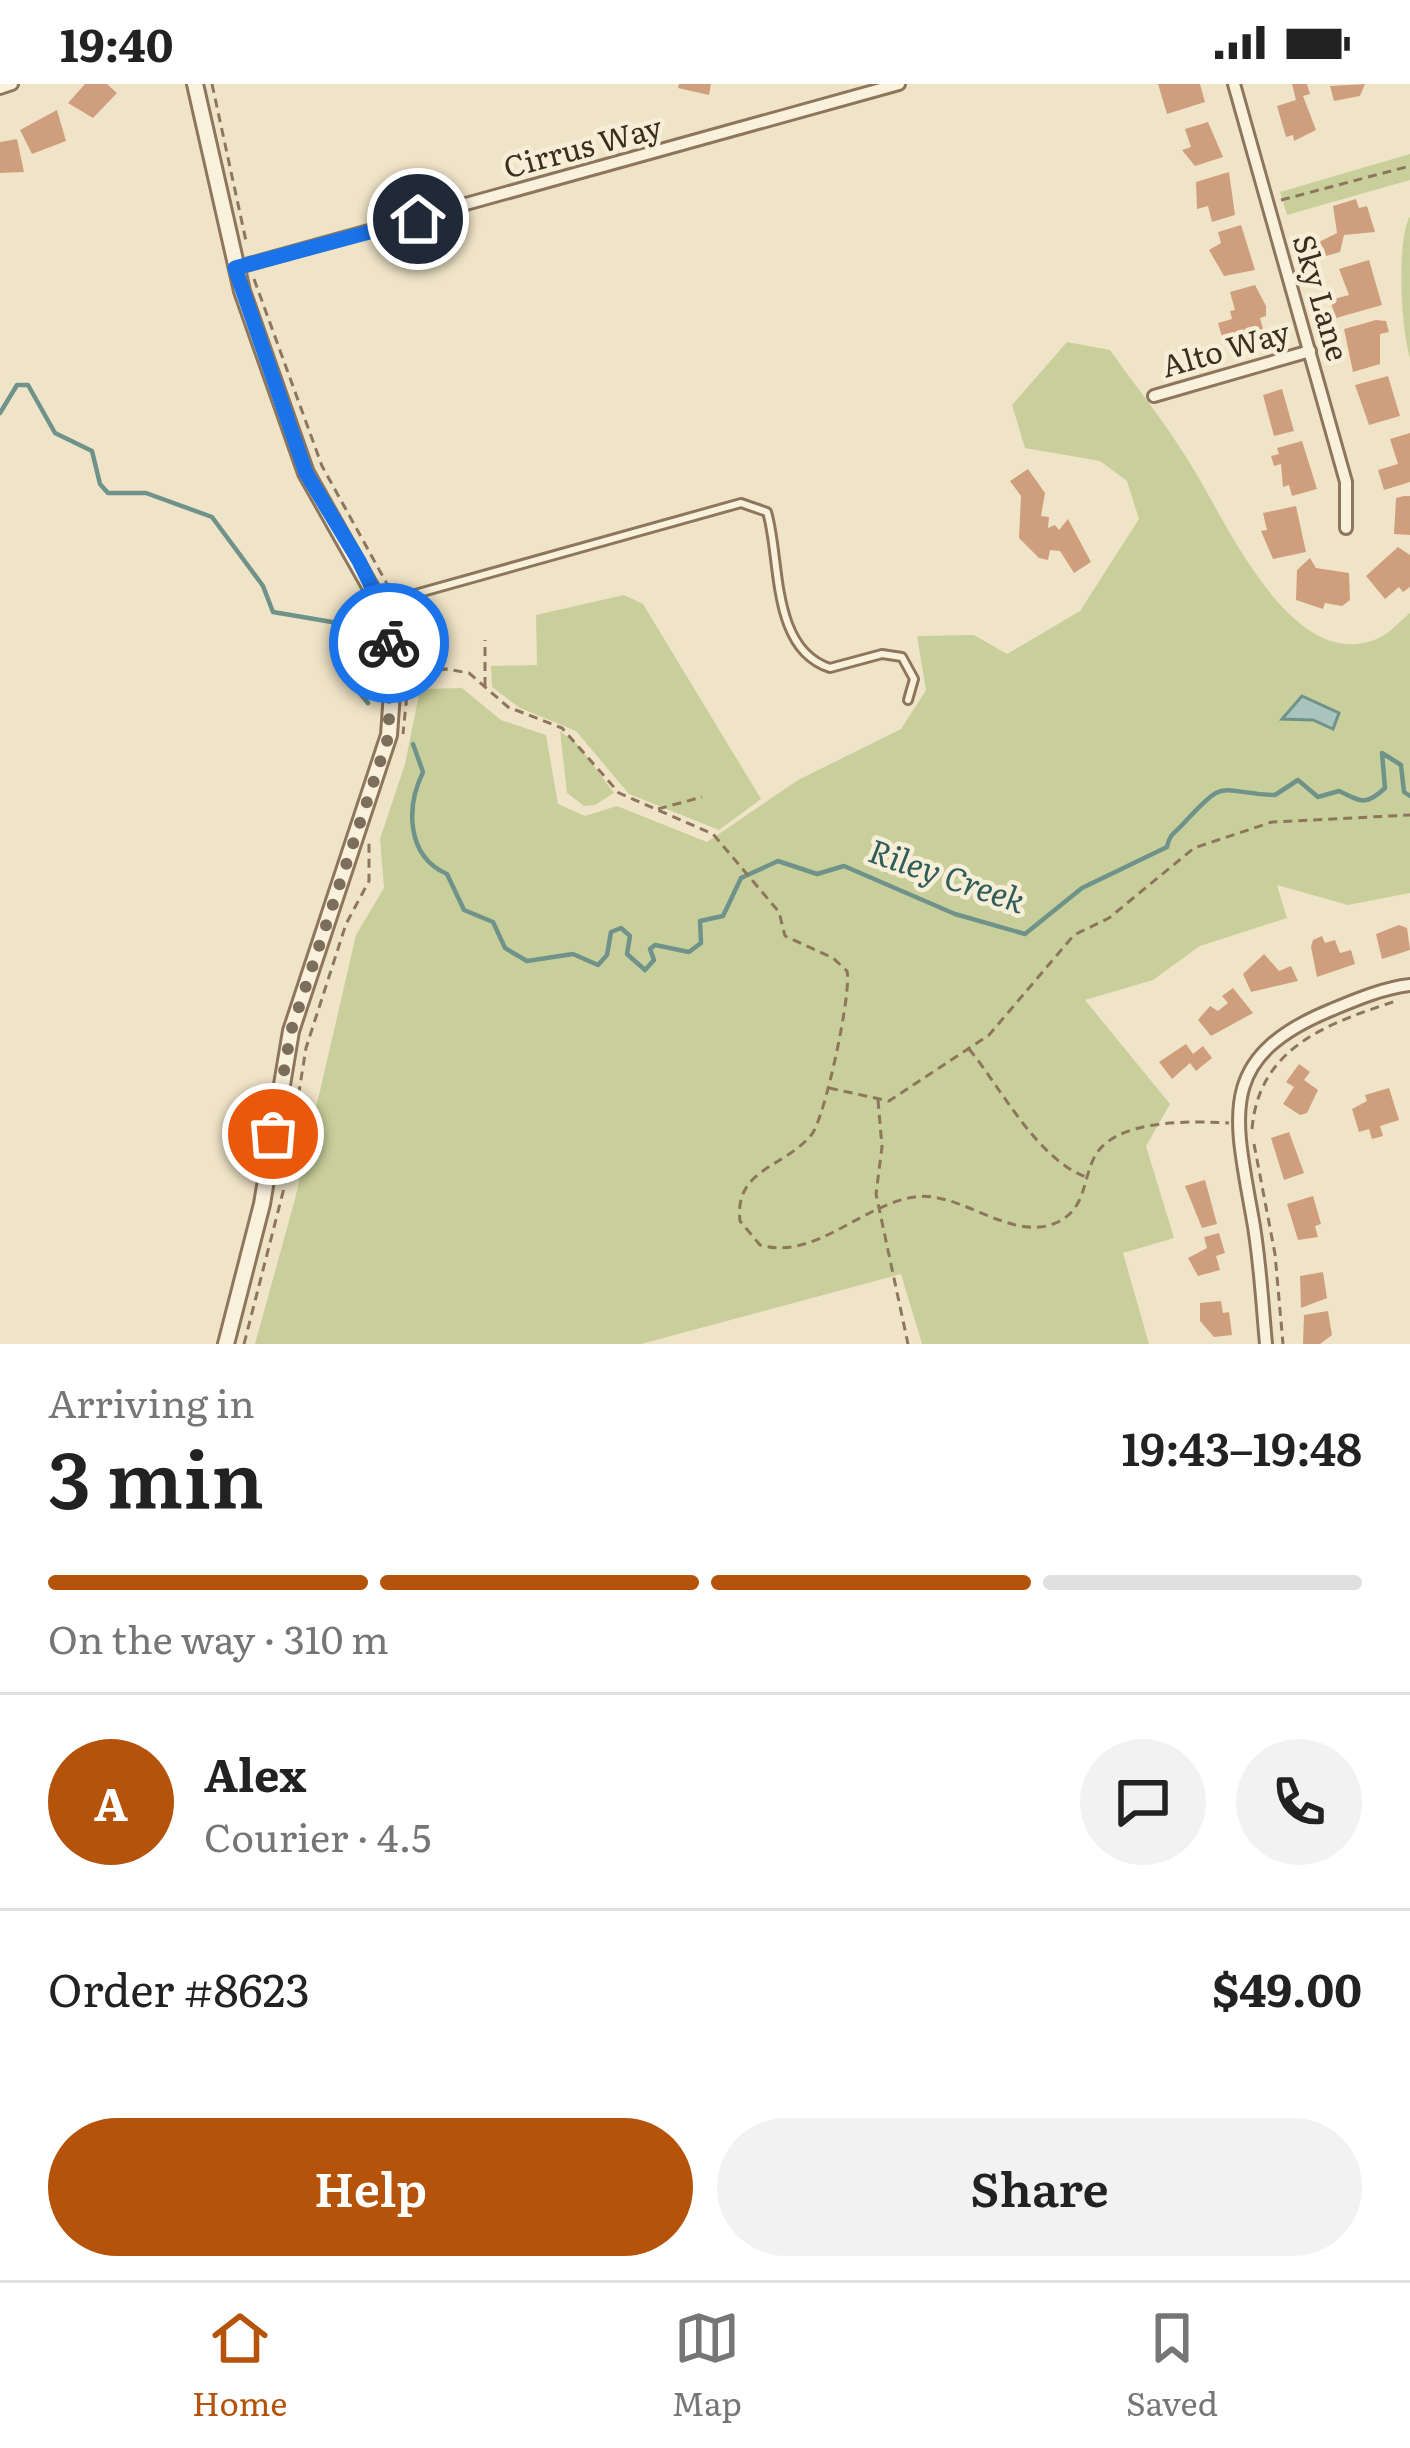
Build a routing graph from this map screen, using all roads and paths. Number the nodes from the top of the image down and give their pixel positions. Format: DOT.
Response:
graph roads {
  1 [pos="12,84"];
  2 [pos="195,84"];
  3 [pos="212,84"];
  4 [pos="899,84"];
  5 [pos="1234,84"];
  6 [pos="0,88"];
  7 [pos="1410,166"];
  8 [pos="1279,201"];
  9 [pos="242,266"];
  10 [pos="1310,351"];
  11 [pos="1154,396"];
  12 [pos="1346,528"];
  13 [pos="388,602"];
  14 [pos="485,640"];
  15 [pos="409,674"];
  16 [pos="485,687"];
  17 [pos="908,700"];
  18 [pos="403,739"];
  19 [pos="702,797"];
  20 [pos="656,810"];
  21 [pos="1410,815"];
  22 [pos="372,826"];
  23 [pos="1410,985"];
  24 [pos="1410,998"];
  25 [pos="970,1049"];
  26 [pos="827,1088"];
  27 [pos="878,1100"];
  28 [pos="1236,1123"];
  29 [pos="1088,1178"];
  30 [pos="879,1210"];
  31 [pos="226,1344"];
  32 [pos="244,1344"];
  33 [pos="908,1344"];
  34 [pos="1266,1344"];
  35 [pos="1283,1344"];
  1 -- 6 [label="street"];
  2 -- 9 [label="street"];
  3 -- 9 [label="path"];
  4 -- 9 [label="street, Cirrus Way"];
  5 -- 10 [label="street, Sky Lane"];
  7 -- 8 [label="path"];
  9 -- 13 [label="path"];
  9 -- 13 [label="street"];
  10 -- 11 [label="street, Alto Way"];
  10 -- 12 [label="street, Sky Lane"];
  13 -- 15 [label="path"];
  13 -- 17 [label="lane"];
  13 -- 31 [label="street"];
  14 -- 16 [label="path"];
  15 -- 16 [label="path"];
  15 -- 18 [label="path"];
  16 -- 20 [label="path"];
  19 -- 20 [label="path"];
  20 -- 26 [label="path"];
  21 -- 25 [label="path"];
  22 -- 32 [label="path"];
  23 -- 28 [label="street"];
  24 -- 35 [label="path"];
  25 -- 27 [label="path"];
  25 -- 29 [label="path"];
  26 -- 27 [label="path"];
  26 -- 30 [label="path"];
  27 -- 30 [label="path"];
  28 -- 29 [label="path"];
  28 -- 34 [label="street"];
  29 -- 30 [label="path"];
  30 -- 33 [label="path"];
}
